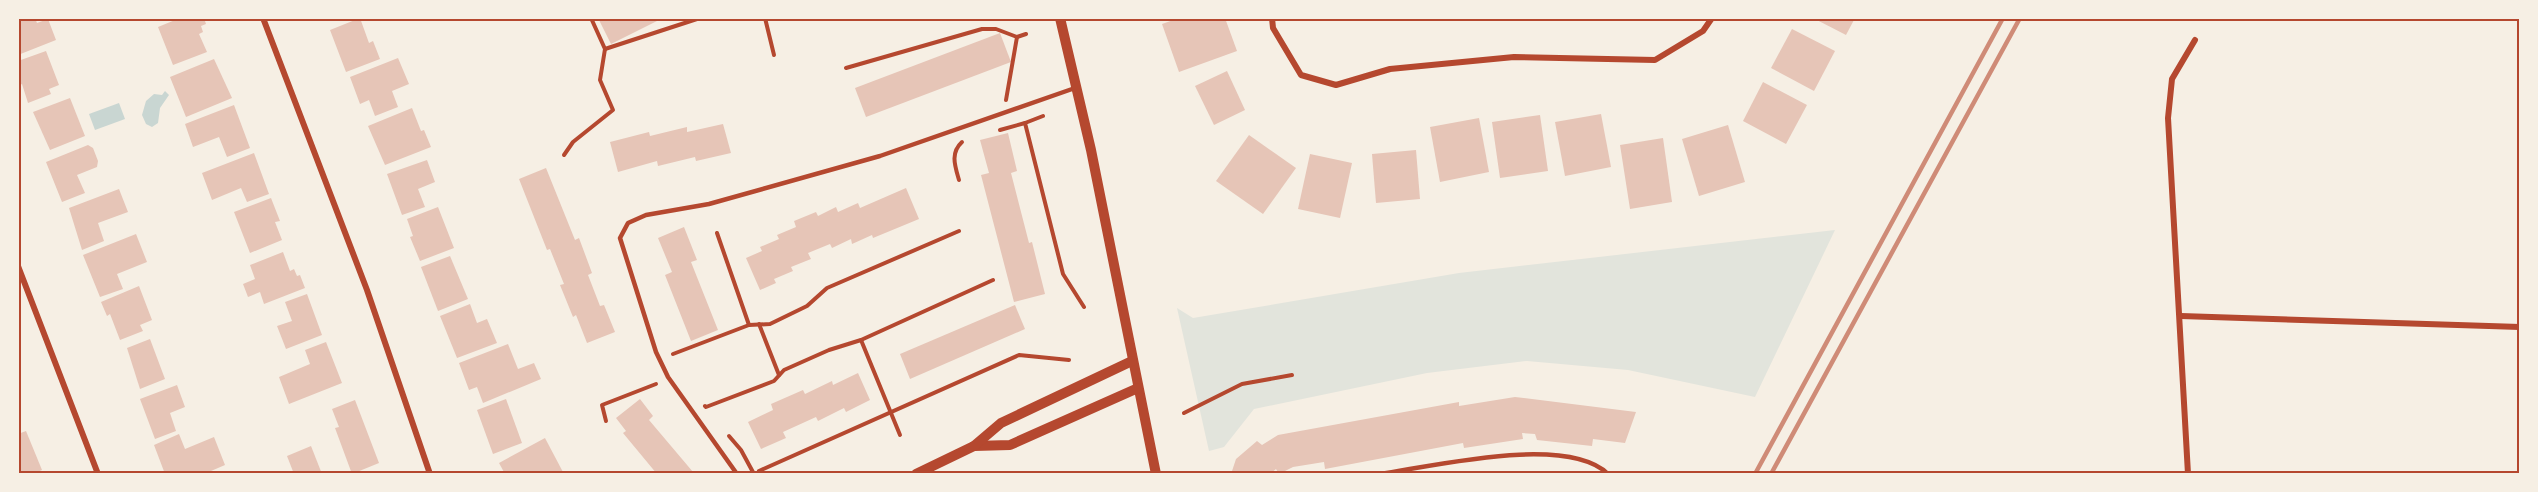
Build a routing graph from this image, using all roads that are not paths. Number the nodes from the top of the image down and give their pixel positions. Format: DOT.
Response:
graph roads {
  1 [pos="263,18"];
  2 [pos="1060,18"];
  3 [pos="1272,18"];
  4 [pos="1713,18"];
  5 [pos="2195,40"];
  6 [pos="1075,88"];
  7 [pos="18,266"];
  8 [pos="2181,316"];
  9 [pos="2520,327"];
  10 [pos="1132,361"];
  11 [pos="1138,388"];
  12 [pos="974,446"];
  13 [pos="98,474"];
  14 [pos="430,474"];
  15 [pos="737,474"];
  16 [pos="916,474"];
  17 [pos="1156,474"];
  18 [pos="1380,474"];
  19 [pos="1608,474"];
  20 [pos="2188,474"];
  1 -- 14 [label="street"];
  2 -- 6 [label="street"];
  3 -- 4 [label="street"];
  5 -- 8 [label="street"];
  6 -- 10 [label="street"];
  6 -- 15 [label="lane"];
  7 -- 13 [label="street"];
  8 -- 9 [label="street"];
  8 -- 20 [label="street"];
  10 -- 11 [label="street"];
  10 -- 12 [label="street"];
  11 -- 12 [label="street"];
  11 -- 17 [label="street"];
  12 -- 16 [label="street"];
  18 -- 19 [label="lane"];
}
